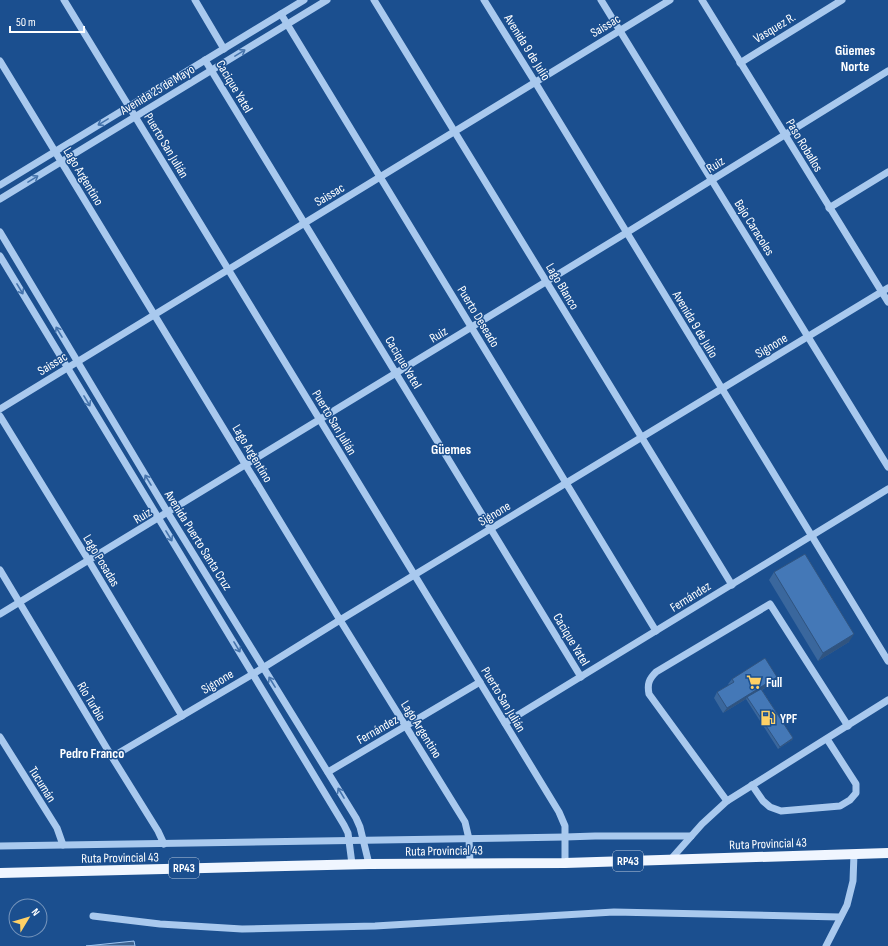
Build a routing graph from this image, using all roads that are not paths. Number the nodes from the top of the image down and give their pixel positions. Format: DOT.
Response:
graph roads {
  1 [pos="64,0"];
  2 [pos="195,0"];
  3 [pos="304,0"];
  4 [pos="327,0"];
  5 [pos="374,0"];
  6 [pos="484,0"];
  7 [pos="602,0"];
  8 [pos="670,0"];
  9 [pos="702,0"];
  10 [pos="842,0"];
  11 [pos="282,14"];
  12 [pos="288,24"];
  13 [pos="620,30"];
  14 [pos="224,49"];
  15 [pos="205,60"];
  16 [pos="0,61"];
  17 [pos="740,62"];
  18 [pos="212,70"];
  19 [pos="888,71"];
  20 [pos="535,82"];
  21 [pos="129,107"];
  22 [pos="135,117"];
  23 [pos="454,131"];
  24 [pos="785,135"];
  25 [pos="55,152"];
  26 [pos="61,162"];
  27 [pos="888,172"];
  28 [pos="380,176"];
  29 [pos="712,180"];
  30 [pos="0,185"];
  31 [pos="0,199"];
  32 [pos="829,208"];
  33 [pos="304,223"];
  34 [pos="0,232"];
  35 [pos="626,233"];
  36 [pos="0,256"];
  37 [pos="228,269"];
  38 [pos="547,282"];
  39 [pos="885,290"];
  40 [pos="888,302"];
  41 [pos="155,314"];
  42 [pos="472,327"];
  43 [pos="808,336"];
  44 [pos="77,362"];
  45 [pos="67,368"];
  46 [pos="396,374"];
  47 [pos="722,389"];
  48 [pos="0,409"];
  49 [pos="0,416"];
  50 [pos="320,420"];
  51 [pos="642,437"];
  52 [pos="246,464"];
  53 [pos="888,467"];
  54 [pos="566,483"];
  55 [pos="888,489"];
  56 [pos="168,513"];
  57 [pos="158,519"];
  58 [pos="491,529"];
  59 [pos="811,536"];
  60 [pos="89,561"];
  61 [pos="0,570"];
  62 [pos="414,575"];
  63 [pos="732,584"];
  64 [pos="19,602"];
  65 [pos="0,614"];
  66 [pos="340,620"];
  67 [pos="656,631"];
  68 [pos="888,661"];
  69 [pos="263,668"];
  70 [pos="253,674"];
  71 [pos="581,677"];
  72 [pos="480,682"];
  73 [pos="888,700"];
  74 [pos="182,716"];
  75 [pos="505,724"];
  76 [pos="406,726"];
  77 [pos="848,726"];
  78 [pos="0,736"];
  79 [pos="826,739"];
  80 [pos="112,757"];
  81 [pos="328,772"];
  82 [pos="752,785"];
  83 [pos="727,801"];
  84 [pos="691,836"];
  85 [pos="565,837"];
  86 [pos="469,839"];
  87 [pos="349,840"];
  88 [pos="363,840"];
  89 [pos="164,844"];
  90 [pos="63,845"];
  91 [pos="0,846"];
  92 [pos="888,853"];
  93 [pos="854,854"];
  94 [pos="671,859"];
  95 [pos="470,862"];
  96 [pos="565,863"];
  97 [pos="352,864"];
  98 [pos="369,864"];
  99 [pos="0,872"];
  100 [pos="93,916"];
  101 [pos="840,917"];
  102 [pos="826,946"];
  1 -- 21 [label="street, Puerto San Julián"];
  2 -- 14 [label="street, Cacique Yatel"];
  3 -- 11 [label="street, Avenida 25 de Mayo"];
  4 -- 12 [label="street, Avenida 25 de Mayo"];
  5 -- 23 [label="street, Lago Blanco"];
  6 -- 20 [label="street, Avenida 9 de Julio"];
  7 -- 13 [label="street, Bajo Caracoles"];
  8 -- 13 [label="street, Saissac"];
  9 -- 17 [label="street, Paso Roballos"];
  10 -- 17 [label="street, Vasquez R."];
  11 -- 12 [label="street, Puerto Deseado"];
  11 -- 14 [label="street, Avenida 25 de Mayo"];
  18 -- 12 [label="street, Avenida 25 de Mayo, one-way"];
  12 -- 28 [label="street, Puerto Deseado"];
  13 -- 20 [label="street, Saissac"];
  13 -- 29 [label="street, Bajo Caracoles"];
  14 -- 15 [label="street, Avenida 25 de Mayo"];
  15 -- 18 [label="street, Cacique Yatel"];
  15 -- 21 [label="street, Avenida 25 de Mayo"];
  16 -- 25 [label="street, Lago Argentino"];
  17 -- 24 [label="street, Paso Roballos"];
  18 -- 22 [label="street, Avenida 25 de Mayo"];
  18 -- 33 [label="street, Cacique Yatel"];
  19 -- 24 [label="street, Ruiz"];
  20 -- 23 [label="street, Saissac"];
  20 -- 35 [label="street, Avenida 9 de Julio"];
  21 -- 22 [label="street, Puerto San Julián"];
  21 -- 25 [label="street, Avenida 25 de Mayo, one-way"];
  22 -- 26 [label="street, Avenida 25 de Mayo"];
  22 -- 37 [label="street, Puerto San Julián"];
  23 -- 28 [label="street, Saissac"];
  23 -- 38 [label="street, Lago Blanco"];
  24 -- 29 [label="street, Ruiz"];
  24 -- 32 [label="street, Paso Roballos"];
  25 -- 26 [label="street, Lago Argentino"];
  25 -- 30 [label="street, Avenida 25 de Mayo"];
  31 -- 26 [label="street, Avenida 25 de Mayo, one-way"];
  26 -- 41 [label="street, Lago Argentino"];
  27 -- 32 [label="street"];
  28 -- 33 [label="street, Saissac"];
  28 -- 42 [label="street, Puerto Deseado"];
  29 -- 35 [label="street, Ruiz"];
  29 -- 43 [label="street, Bajo Caracoles"];
  32 -- 39 [label="street, Paso Roballos"];
  33 -- 37 [label="street, Saissac"];
  33 -- 46 [label="street, Cacique Yatel"];
  44 -- 34 [label="street, Avenida Puerto Santa Cruz, one-way"];
  35 -- 38 [label="street, Ruiz"];
  35 -- 47 [label="street, Avenida 9 de Julio"];
  36 -- 45 [label="street, Avenida Puerto Santa Cruz, one-way"];
  37 -- 41 [label="street, Saissac"];
  37 -- 50 [label="street, Puerto San Julián"];
  38 -- 42 [label="street, Ruiz"];
  38 -- 51 [label="street, Lago Blanco"];
  39 -- 40 [label="street, Paso Roballos"];
  39 -- 43 [label="street, Signone"];
  41 -- 44 [label="street, Saissac"];
  41 -- 52 [label="street, Lago Argentino"];
  42 -- 46 [label="street, Ruiz"];
  42 -- 54 [label="street, Puerto Deseado"];
  43 -- 47 [label="street, Signone"];
  43 -- 53 [label="street, Bajo Caracoles"];
  44 -- 45 [label="street, Saissac"];
  56 -- 44 [label="street, Avenida Puerto Santa Cruz, one-way"];
  45 -- 48 [label="street, Saissac"];
  45 -- 57 [label="street, Avenida Puerto Santa Cruz, one-way"];
  46 -- 50 [label="street, Ruiz"];
  46 -- 58 [label="street, Cacique Yatel"];
  47 -- 51 [label="street, Signone"];
  47 -- 59 [label="street, Avenida 9 de Julio"];
  49 -- 60 [label="street, Lago Posadas"];
  50 -- 52 [label="street, Ruiz"];
  50 -- 62 [label="street, Puerto San Julián"];
  51 -- 54 [label="street, Signone"];
  51 -- 63 [label="street, Lago Blanco"];
  52 -- 56 [label="street, Ruiz"];
  52 -- 66 [label="street, Lago Argentino"];
  54 -- 58 [label="street, Signone"];
  54 -- 67 [label="street, Puerto Deseado"];
  55 -- 59 [label="street, Fernández"];
  56 -- 57 [label="street, Ruiz"];
  56 -- 69 [label="street, Avenida Puerto Santa Cruz"];
  57 -- 60 [label="street, Ruiz"];
  57 -- 70 [label="street, Avenida Puerto Santa Cruz, one-way"];
  58 -- 62 [label="street, Signone"];
  58 -- 71 [label="street, Cacique Yatel"];
  59 -- 63 [label="street, Fernández"];
  59 -- 68 [label="street, Avenida 9 de Julio"];
  60 -- 64 [label="street, Ruiz"];
  60 -- 74 [label="street, Lago Posadas"];
  61 -- 64 [label="street, Río Turbio"];
  62 -- 66 [label="street, Signone"];
  62 -- 72 [label="street, Puerto San Julián"];
  63 -- 67 [label="street, Fernández"];
  64 -- 65 [label="street, Ruiz"];
  64 -- 80 [label="street, Río Turbio"];
  66 -- 69 [label="street, Signone"];
  66 -- 76 [label="street, Lago Argentino"];
  67 -- 71 [label="street, Fernández"];
  69 -- 70 [label="street, Signone"];
  81 -- 69 [label="street, Avenida Puerto Santa Cruz, one-way"];
  70 -- 74 [label="street, Signone"];
  70 -- 87 [label="street, Avenida Puerto Santa Cruz"];
  71 -- 75 [label="street, Fernández"];
  72 -- 75 [label="street, Puerto San Julián"];
  72 -- 76 [label="street, Fernández"];
  73 -- 77 [label="street"];
  74 -- 80 [label="street, Signone"];
  75 -- 85 [label="street, Puerto San Julián"];
  76 -- 81 [label="street, Fernández"];
  76 -- 86 [label="street, Lago Argentino"];
  77 -- 79 [label="street"];
  77 -- 83 [label="street"];
  78 -- 90 [label="street, Tucumán"];
  79 -- 82 [label="street"];
  79 -- 82 [label="street"];
  80 -- 89 [label="street, Río Turbio"];
  88 -- 81 [label="street, Avenida Puerto Santa Cruz, one-way"];
  82 -- 83 [label="street"];
  83 -- 84 [label="street"];
  84 -- 85 [label="street"];
  84 -- 94 [label="street"];
  85 -- 86 [label="street"];
  85 -- 96 [label="street, Puerto San Julián"];
  86 -- 88 [label="street"];
  86 -- 95 [label="street, Lago Argentino"];
  87 -- 88 [label="street"];
  87 -- 89 [label="street"];
  87 -- 97 [label="street, Avenida Puerto Santa Cruz"];
  88 -- 98 [label="street, Avenida Puerto Santa Cruz"];
  89 -- 90 [label="street"];
  90 -- 91 [label="street"];
  92 -- 93 [label="main road, Ruta Provincial 43 / RP43"];
  93 -- 94 [label="main road, Ruta Provincial 43 / RP43"];
  93 -- 101 [label="street"];
  94 -- 96 [label="main road, Ruta Provincial 43 / RP43"];
  95 -- 96 [label="main road, Ruta Provincial 43 / RP43"];
  95 -- 98 [label="main road, Ruta Provincial 43 / RP43"];
  97 -- 98 [label="main road, Ruta Provincial 43 / RP43"];
  97 -- 99 [label="main road, Ruta Provincial 43 / RP43"];
  100 -- 101 [label="street"];
  101 -- 102 [label="street"];
}
